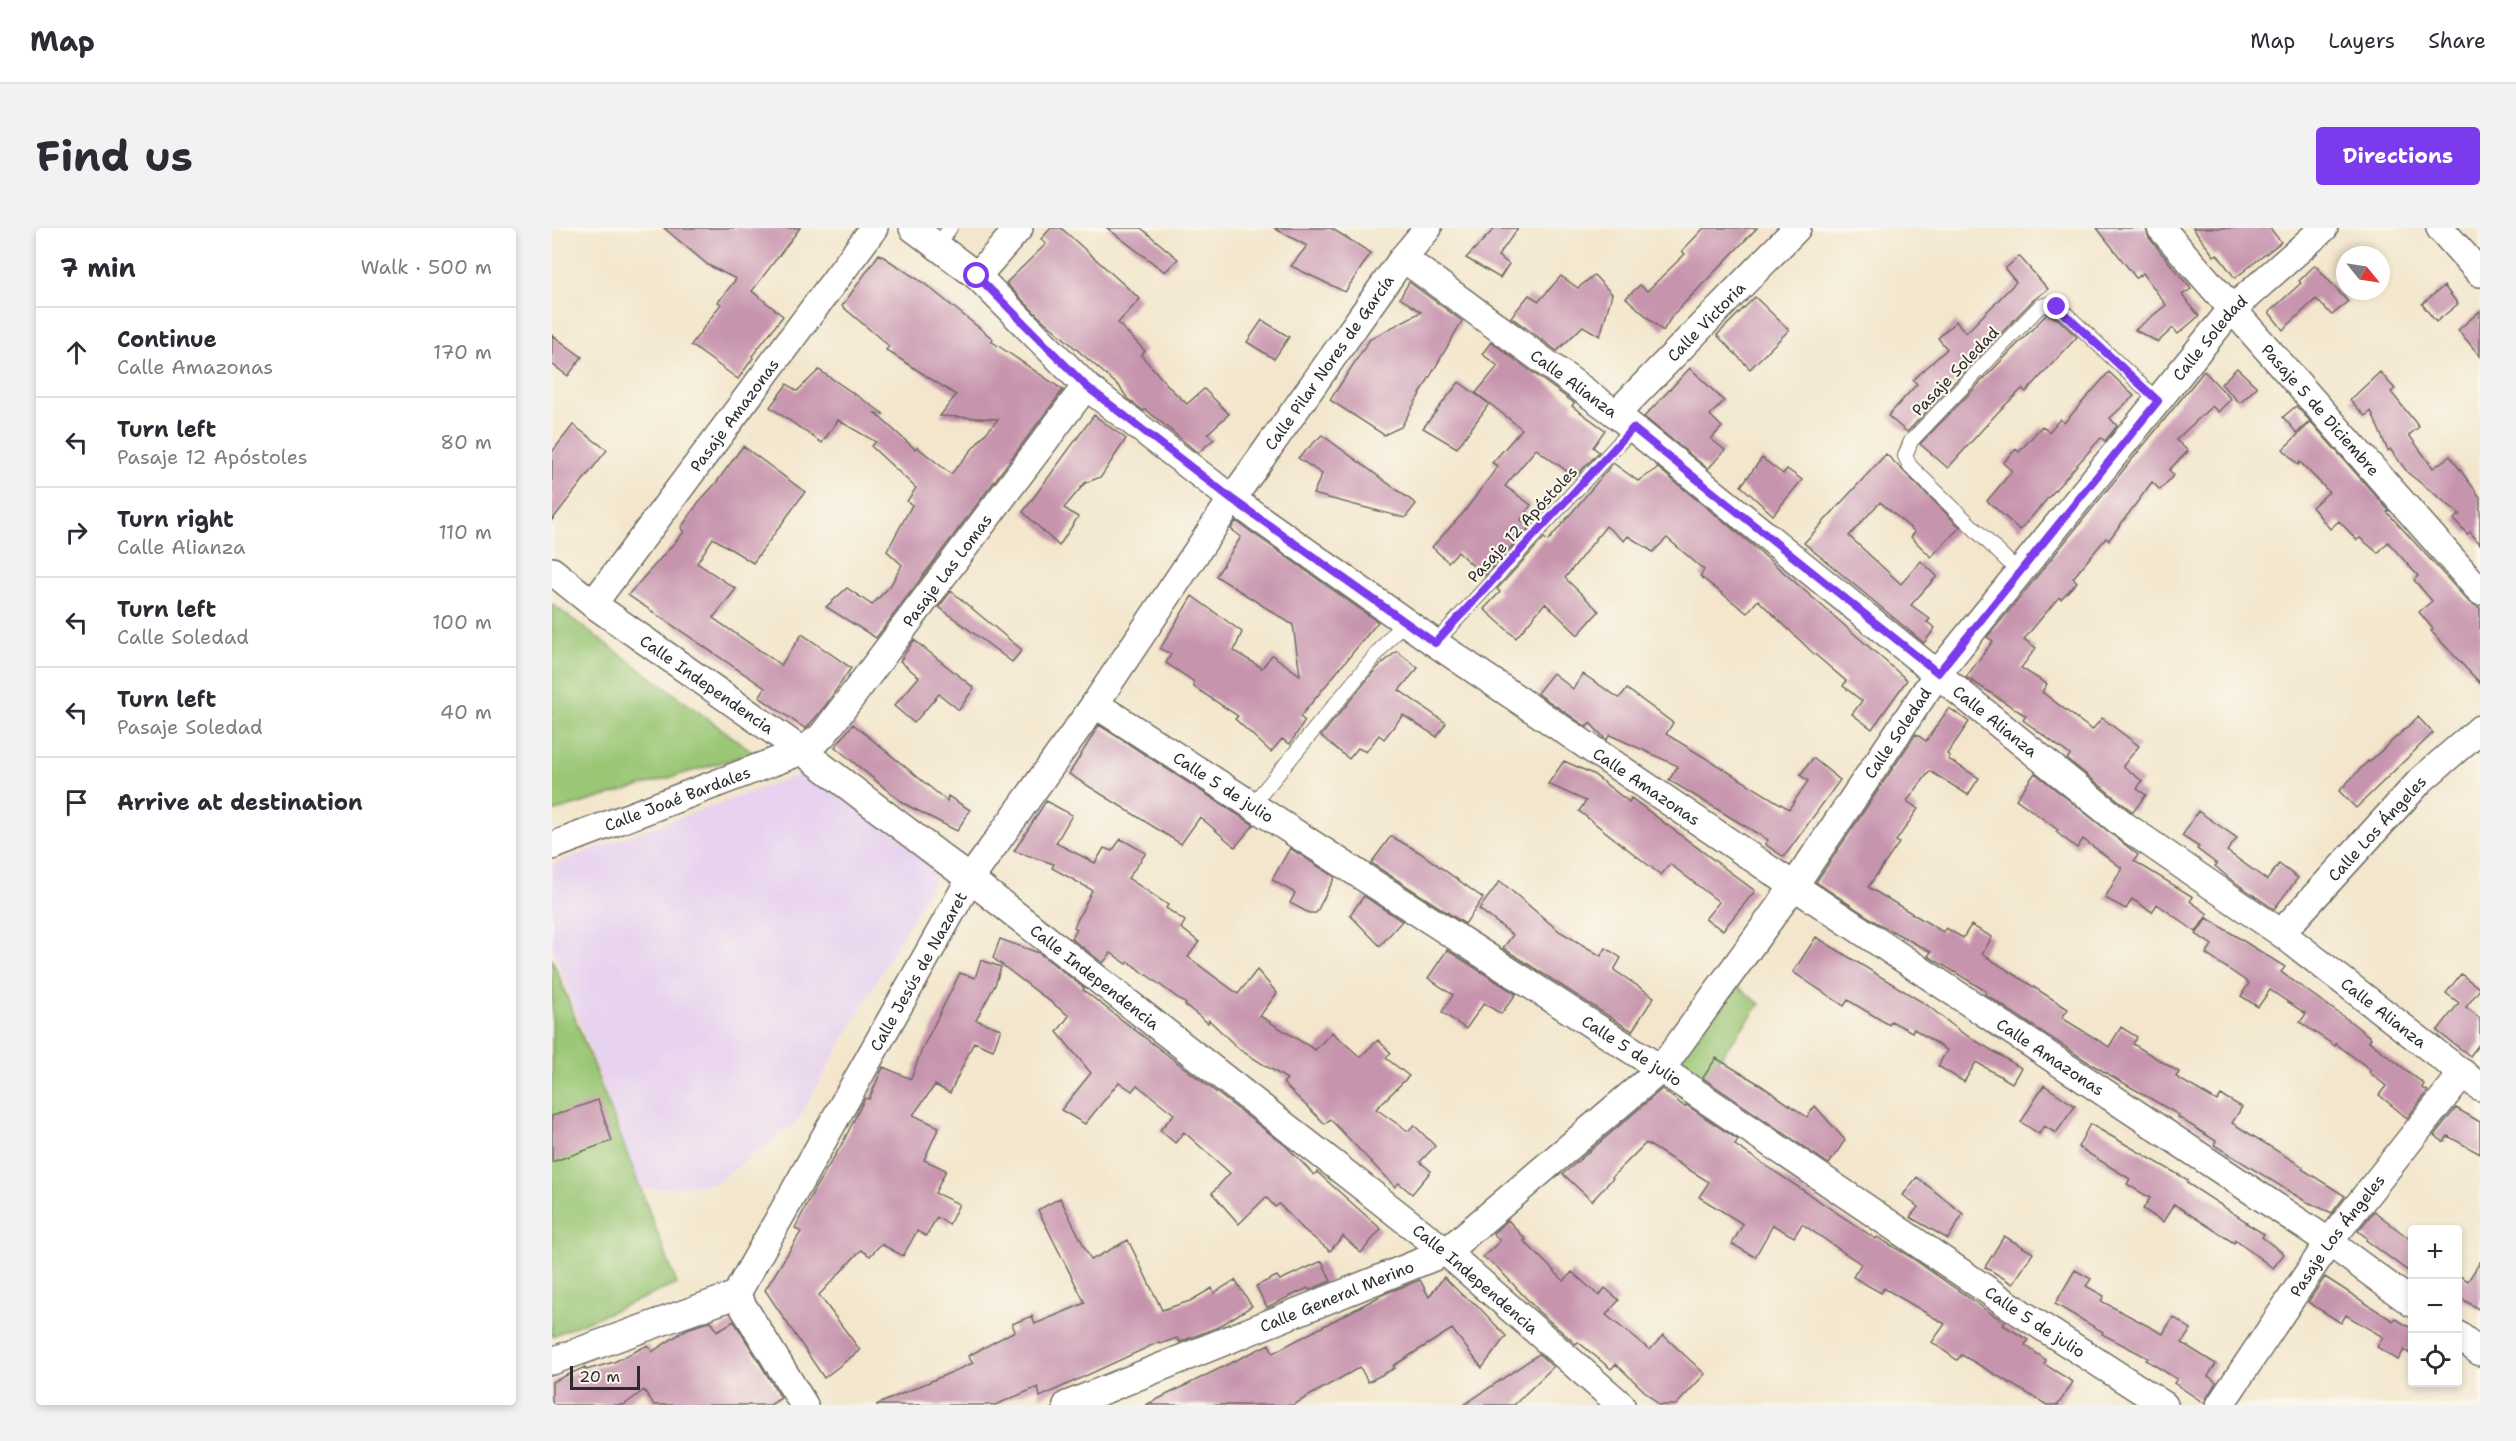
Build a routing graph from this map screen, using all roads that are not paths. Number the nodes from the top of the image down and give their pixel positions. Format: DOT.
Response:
graph roads {
  1 [pos="874,228"];
  2 [pos="913,228"];
  3 [pos="1019,228"];
  4 [pos="1428,228"];
  5 [pos="1797,228"];
  6 [pos="2161,228"];
  7 [pos="2324,228"];
  8 [pos="2440,228"];
  9 [pos="944,237"];
  10 [pos="1403,258"];
  11 [pos="2480,273"];
  12 [pos="977,276"];
  13 [pos="2231,310"];
  14 [pos="1086,386"];
  15 [pos="2158,401"];
  16 [pos="1624,421"];
  17 [pos="1232,499"];
  18 [pos="552,571"];
  19 [pos="2019,572"];
  20 [pos="2480,591"];
  21 [pos="593,604"];
  22 [pos="1404,621"];
  23 [pos="1435,643"];
  24 [pos="1938,673"];
  25 [pos="1095,704"];
  26 [pos="2480,729"];
  27 [pos="802,751"];
  28 [pos="1252,805"];
  29 [pos="552,846"];
  30 [pos="970,879"];
  31 [pos="1794,886"];
  32 [pos="2281,933"];
  33 [pos="1661,1069"];
  34 [pos="2472,1080"];
  35 [pos="2329,1242"];
  36 [pos="1446,1252"];
  37 [pos="736,1295"];
  38 [pos="2408,1300"];
  39 [pos="2462,1339"];
  40 [pos="2480,1352"];
  41 [pos="552,1360"];
  42 [pos="804,1405"];
  43 [pos="1067,1405"];
  44 [pos="1621,1405"];
  45 [pos="2164,1405"];
  46 [pos="2220,1405"];
  1 -- 21 [label="street, Pasaje Amazonas"];
  2 -- 9 [label="street, Calle Amazonas"];
  3 -- 12 [label="street"];
  4 -- 10 [label="street, Calle Pilar Nores de García"];
  5 -- 16 [label="street, Calle Victoria"];
  6 -- 13 [label="street, Pasaje 5 de Diciembre"];
  7 -- 13 [label="street, Calle Soledad"];
  8 -- 11 [label="street"];
  9 -- 12 [label="street, Calle Amazonas"];
  10 -- 16 [label="street, Calle Alianza"];
  10 -- 17 [label="street, Calle Pilar Nores de García"];
  12 -- 14 [label="street, Calle Amazonas"];
  13 -- 15 [label="street, Calle Soledad"];
  13 -- 20 [label="street, Pasaje 5 de Diciembre"];
  14 -- 17 [label="street, Calle Amazonas"];
  14 -- 27 [label="street, Pasaje Las Lomas"];
  15 -- 19 [label="street, Calle Soledad"];
  15 -- 19 [label="lane, Pasaje Soledad"];
  16 -- 23 [label="lane, Pasaje 12 Apóstoles"];
  16 -- 24 [label="street, Calle Alianza"];
  17 -- 22 [label="street, Calle Amazonas"];
  17 -- 25 [label="street, Calle Jesús de Nazaret"];
  18 -- 21 [label="street, Calle Independencia"];
  19 -- 24 [label="street, Calle Soledad"];
  21 -- 27 [label="street, Calle Independencia"];
  22 -- 23 [label="street, Calle Amazonas"];
  22 -- 28 [label="lane"];
  23 -- 31 [label="street, Calle Amazonas"];
  24 -- 31 [label="street, Calle Soledad"];
  24 -- 32 [label="street, Calle Alianza"];
  25 -- 28 [label="street, Calle 5 de julio"];
  25 -- 30 [label="street, Calle Jesús de Nazaret"];
  26 -- 32 [label="street, Calle Los Ángeles"];
  27 -- 29 [label="street, Calle Joaé Bardales"];
  27 -- 30 [label="street, Calle Independencia"];
  28 -- 33 [label="street, Calle 5 de julio"];
  30 -- 36 [label="street, Calle Independencia"];
  30 -- 37 [label="street, Calle Jesús de Nazaret"];
  31 -- 33 [label="street, Calle Soledad"];
  31 -- 35 [label="street, Calle Amazonas"];
  32 -- 34 [label="street, Calle Alianza"];
  33 -- 36 [label="street, Calle General Merino"];
  33 -- 45 [label="street, Calle 5 de julio"];
  34 -- 35 [label="street, Pasaje Los Ángeles"];
  35 -- 38 [label="street, Calle Amazonas"];
  35 -- 46 [label="street, Pasaje Los Ángeles"];
  36 -- 43 [label="street, Calle General Merino"];
  36 -- 44 [label="street, Calle Independencia"];
  37 -- 41 [label="street"];
  37 -- 42 [label="street"];
  39 -- 40 [label="street"];
}
